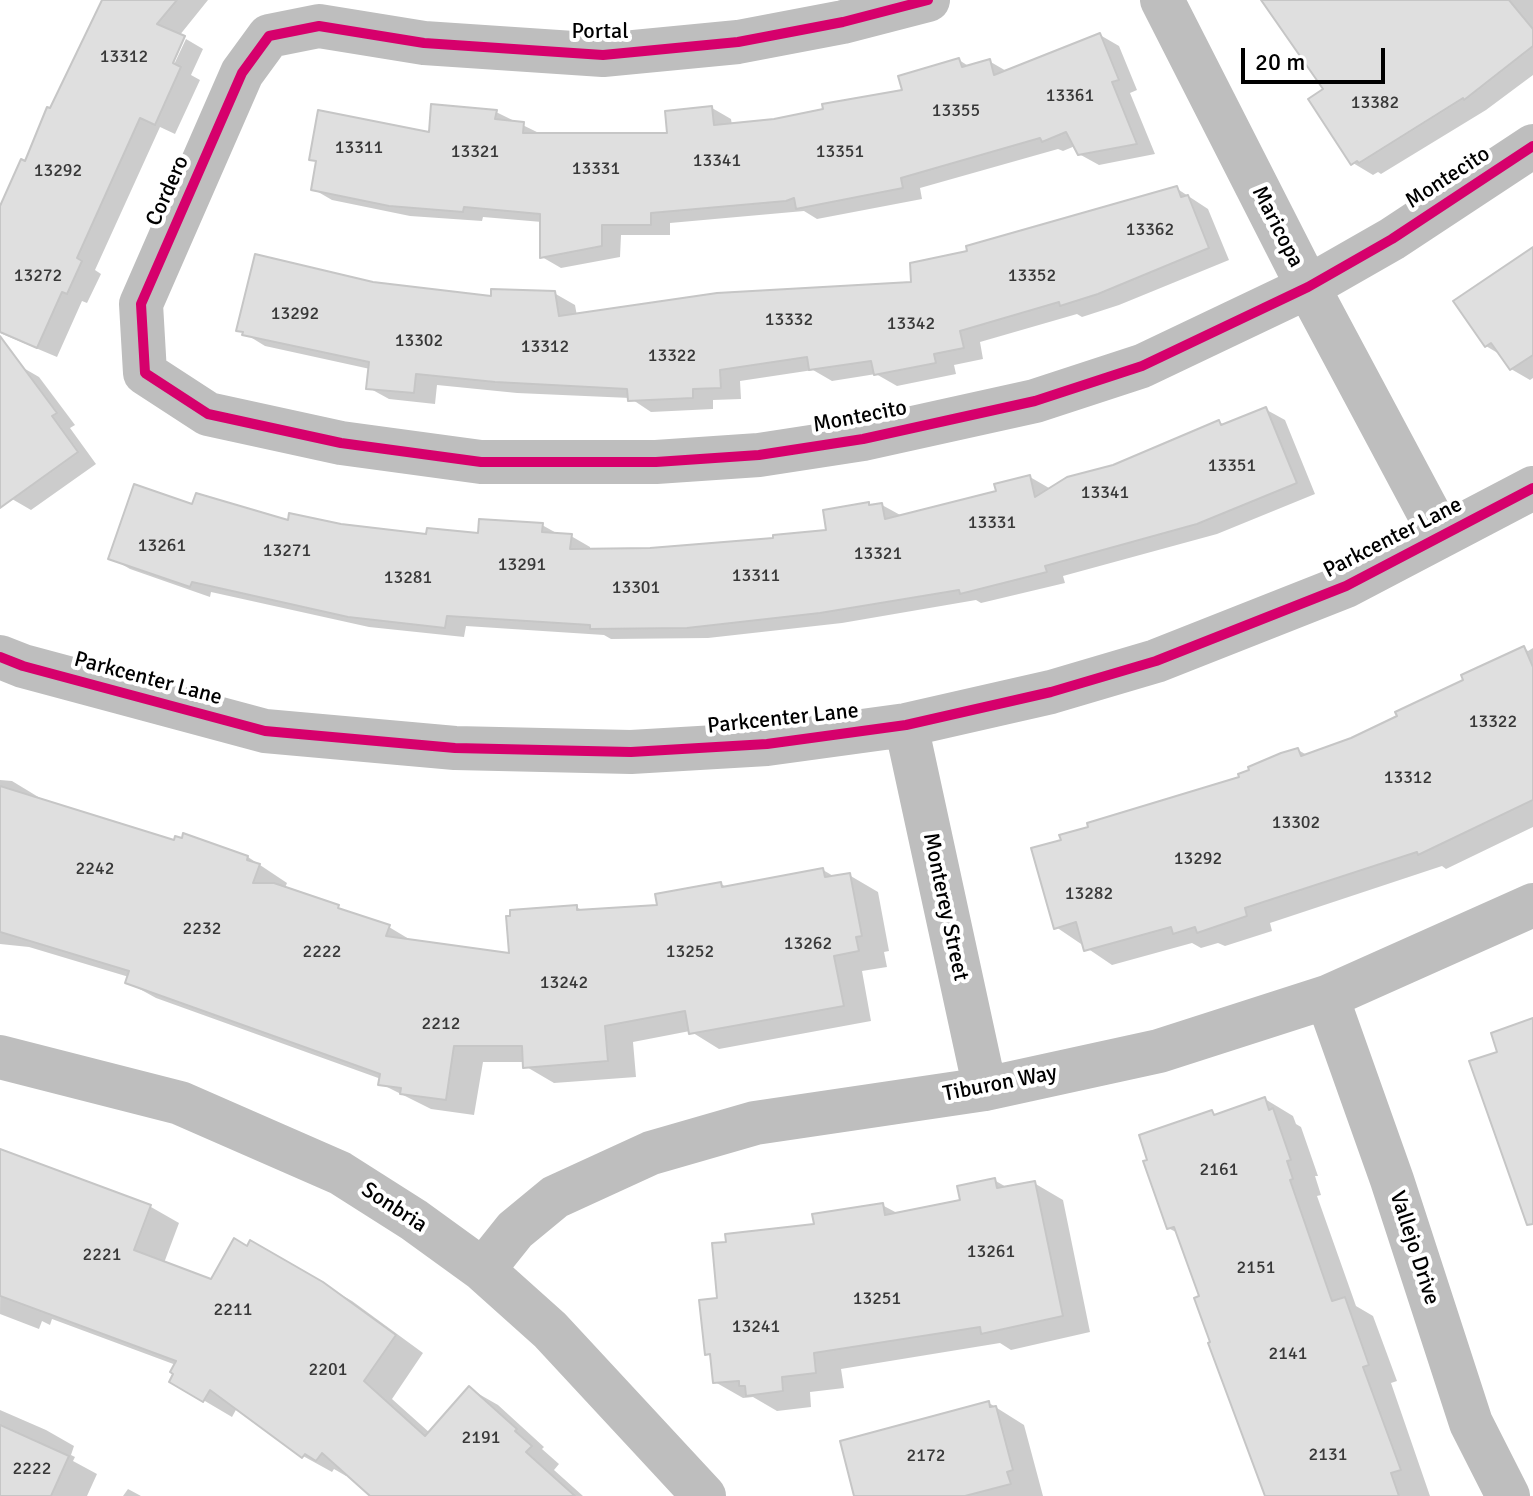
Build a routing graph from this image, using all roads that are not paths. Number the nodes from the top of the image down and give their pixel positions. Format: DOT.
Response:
graph roads {
  1 [pos="928,0"];
  2 [pos="1162,0"];
  3 [pos="269,36"];
  4 [pos="1533,146"];
  5 [pos="1308,287"];
  6 [pos="145,373"];
  7 [pos="1533,488"];
  8 [pos="1441,536"];
  9 [pos="0,657"];
  10 [pos="906,725"];
  11 [pos="1533,905"];
  12 [pos="1327,997"];
  13 [pos="0,1057"];
  14 [pos="985,1089"];
  15 [pos="483,1270"];
  16 [pos="704,1496"];
  17 [pos="1508,1496"];
  1 -- 3 [label="street, Portal"];
  2 -- 5 [label="street, Maricopa"];
  3 -- 6 [label="street, Cordero"];
  4 -- 5 [label="street, Montecito"];
  5 -- 6 [label="street, Montecito"];
  5 -- 8 [label="street, Maricopa"];
  7 -- 8 [label="street, Parkcenter Lane"];
  8 -- 10 [label="street, Parkcenter Lane"];
  9 -- 10 [label="street, Parkcenter Lane"];
  10 -- 14 [label="street, Monterey Street"];
  11 -- 12 [label="street, Tiburon Way"];
  12 -- 14 [label="street, Tiburon Way"];
  12 -- 17 [label="street, Vallejo Drive"];
  13 -- 15 [label="street, Sonbria"];
  14 -- 15 [label="street, Tiburon Way"];
  15 -- 16 [label="street, Sonbria"];
}
